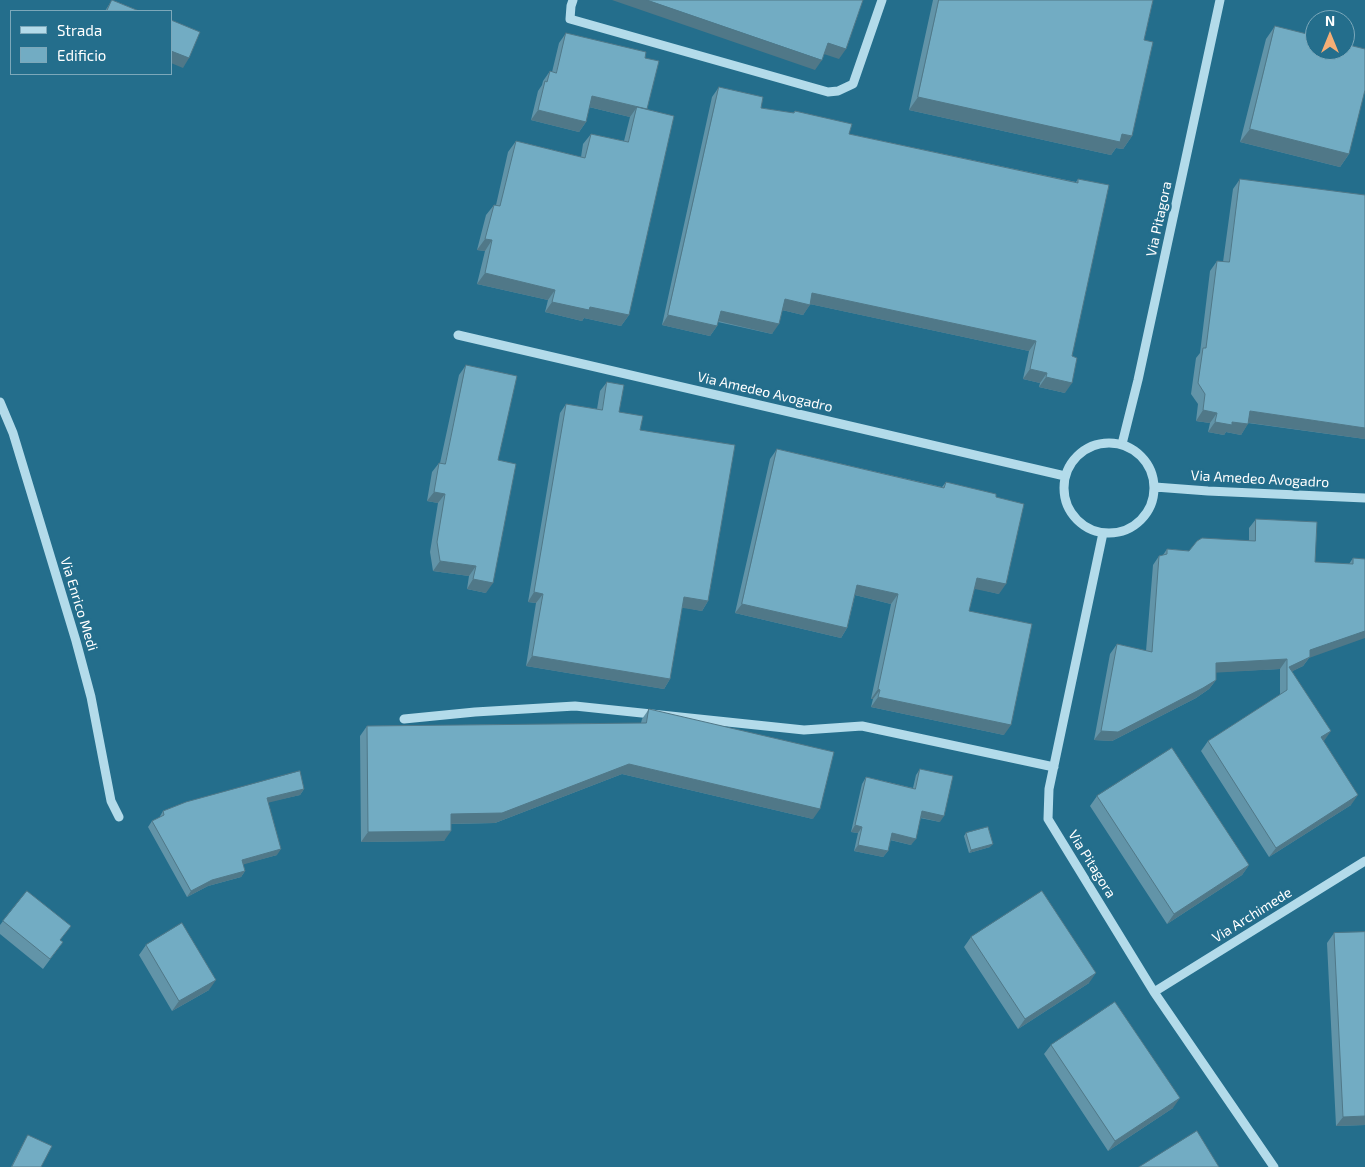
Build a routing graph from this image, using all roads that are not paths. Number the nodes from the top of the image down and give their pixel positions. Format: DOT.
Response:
graph roads {
  1 [pos="573,0"];
  2 [pos="882,0"];
  3 [pos="1220,0"];
  4 [pos="458,335"];
  5 [pos="0,402"];
  6 [pos="1122,444"];
  7 [pos="1065,476"];
  8 [pos="1155,488"];
  9 [pos="1365,498"];
  10 [pos="1103,533"];
  11 [pos="404,718"];
  12 [pos="1054,766"];
  13 [pos="120,817"];
  14 [pos="1365,861"];
  15 [pos="1154,992"];
  16 [pos="1274,1167"];
  1 -- 2 [label="street"];
  3 -- 6 [label="street, Via Pitagora"];
  4 -- 7 [label="street, Via Amedeo Avogadro"];
  5 -- 13 [label="street, Via Enrico Medi"];
  6 -- 7 [label="street"];
  6 -- 8 [label="street"];
  7 -- 10 [label="street"];
  8 -- 9 [label="street, Via Amedeo Avogadro"];
  8 -- 10 [label="street"];
  10 -- 12 [label="street, Via Pitagora"];
  11 -- 12 [label="street"];
  12 -- 15 [label="street, Via Pitagora"];
  14 -- 15 [label="street, Via Archimede"];
  15 -- 16 [label="street, Via Pitagora"];
}
